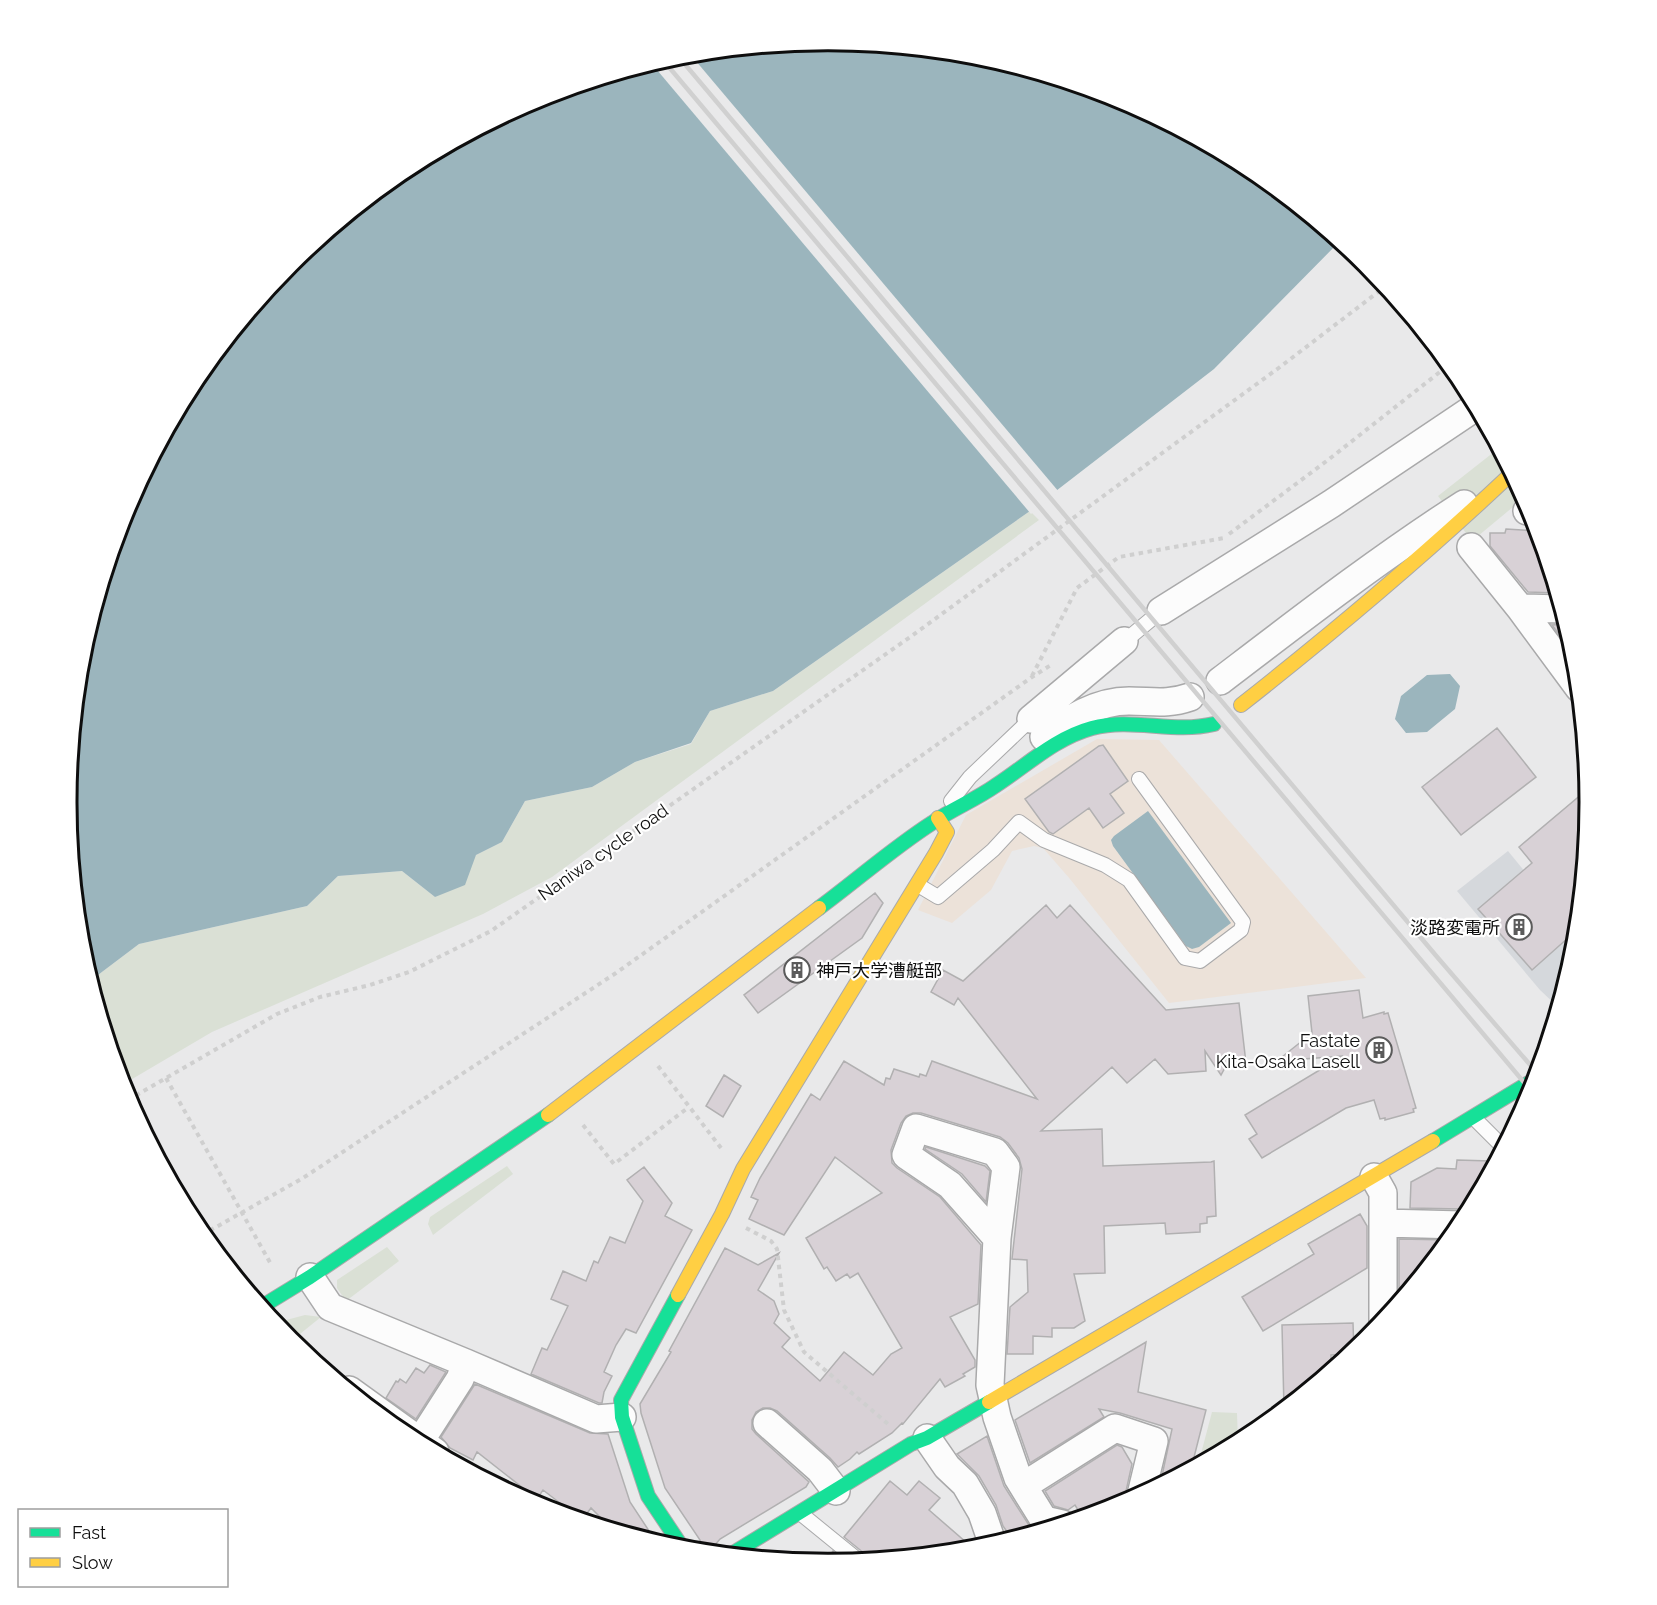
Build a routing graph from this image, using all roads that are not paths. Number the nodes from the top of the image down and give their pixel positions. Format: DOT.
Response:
graph roads {
  1 [pos="1469,411"];
  2 [pos="1505,477"];
  3 [pos="1506,479"];
  4 [pos="1471,547"];
  5 [pos="1520,608"];
  6 [pos="1554,609"];
  7 [pos="1161,611"];
  8 [pos="1127,639"];
  9 [pos="1569,675"];
  10 [pos="1220,681"];
  11 [pos="1190,697"];
  12 [pos="1241,705"];
  13 [pos="1032,719"];
  14 [pos="1214,724"];
  15 [pos="1139,779"];
  16 [pos="938,818"];
  17 [pos="918,885"];
  18 [pos="1524,1087"];
  19 [pos="1474,1118"];
  20 [pos="1498,1143"];
  21 [pos="1374,1178"];
  22 [pos="1383,1223"];
  23 [pos="1450,1225"];
  24 [pos="997,1238"];
  25 [pos="310,1277"];
  26 [pos="268,1303"];
  27 [pos="1383,1310"];
  28 [pos="466,1363"];
  29 [pos="993,1399"];
  30 [pos="622,1417"];
  31 [pos="767,1423"];
  32 [pos="428,1438"];
  33 [pos="919,1441"];
  34 [pos="1144,1484"];
  35 [pos="1023,1486"];
  36 [pos="836,1491"];
  37 [pos="800,1513"];
  38 [pos="1047,1521"];
  39 [pos="990,1536"];
  40 [pos="676,1539"];
  41 [pos="740,1549"];
  42 [pos="848,1553"];
  1 -- 7 [label="street"];
  2 -- 10 [label="street"];
  3 -- 12 [label="street"];
  4 -- 5 [label="street"];
  5 -- 6 [label="street"];
  5 -- 9 [label="street"];
  7 -- 8 [label="lane"];
  8 -- 13 [label="street"];
  11 -- 16 [label="street"];
  13 -- 16 [label="lane"];
  14 -- 16 [label="street"];
  15 -- 17 [label="lane"];
  16 -- 17 [label="street"];
  16 -- 25 [label="street"];
  17 -- 30 [label="street"];
  18 -- 19 [label="street"];
  19 -- 20 [label="lane"];
  19 -- 21 [label="street"];
  21 -- 22 [label="street"];
  21 -- 29 [label="street"];
  22 -- 23 [label="street"];
  22 -- 27 [label="street"];
  24 -- 29 [label="street"];
  25 -- 26 [label="street"];
  25 -- 28 [label="street"];
  28 -- 30 [label="street"];
  28 -- 32 [label="street"];
  29 -- 33 [label="street"];
  29 -- 35 [label="street"];
  30 -- 40 [label="street"];
  31 -- 36 [label="street"];
  33 -- 36 [label="street"];
  33 -- 39 [label="street"];
  34 -- 35 [label="street"];
  35 -- 38 [label="street"];
  36 -- 37 [label="street"];
  37 -- 41 [label="street"];
  37 -- 42 [label="lane"];
}
